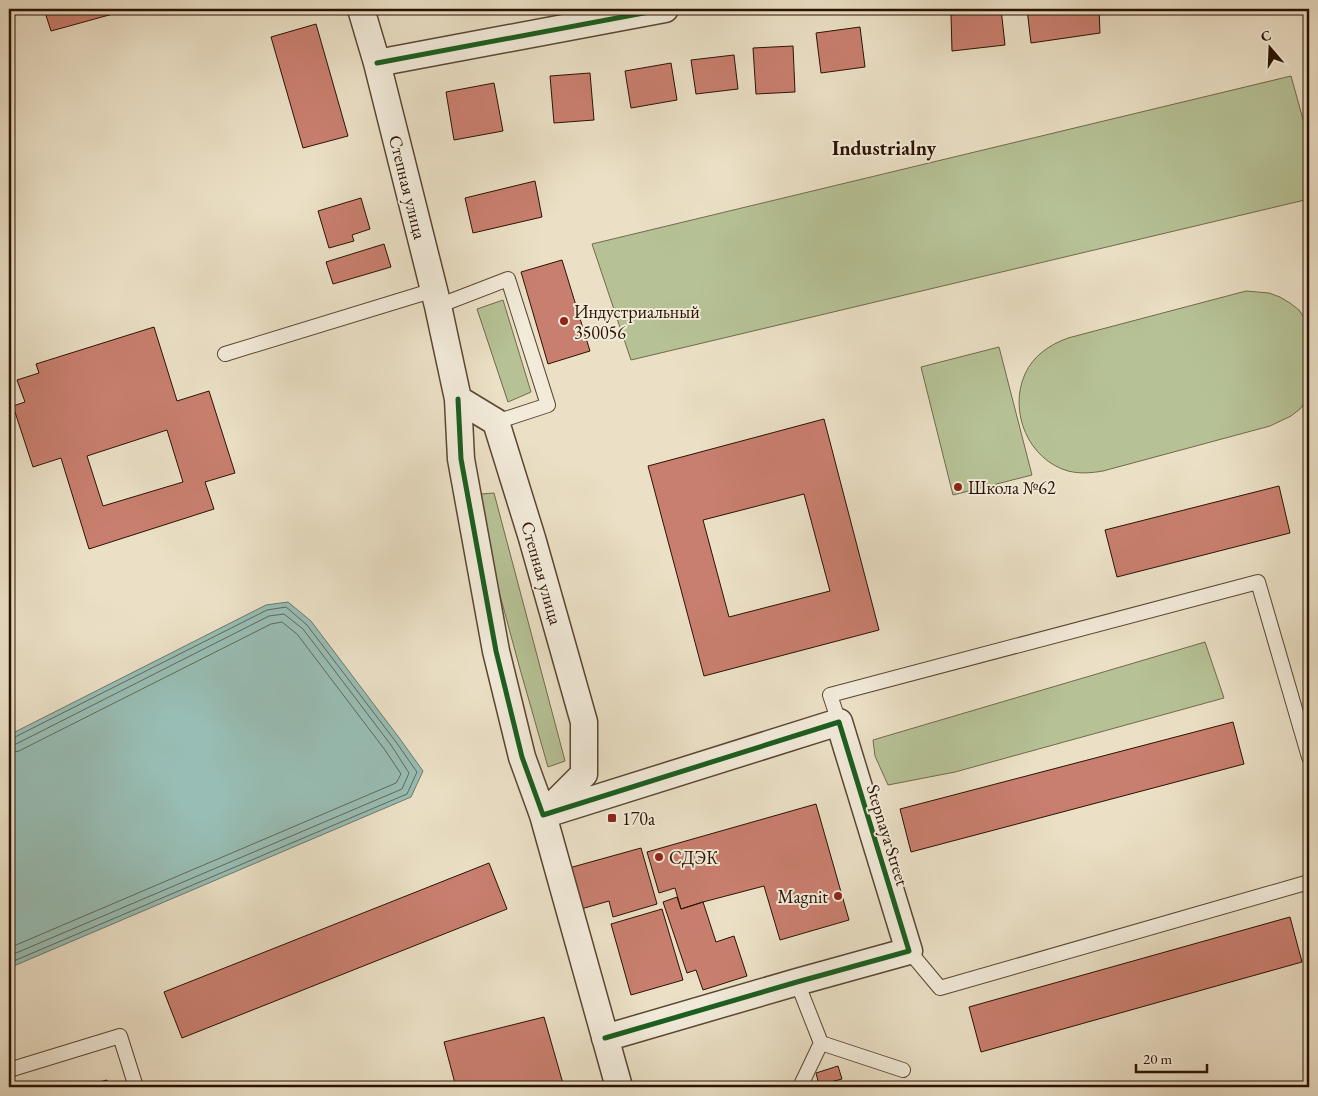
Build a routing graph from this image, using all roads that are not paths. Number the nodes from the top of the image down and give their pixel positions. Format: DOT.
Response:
graph roads {
  1 [pos="361,9"];
  2 [pos="665,9"];
  3 [pos="377,63"];
  4 [pos="436,298"];
  5 [pos="225,354"];
  6 [pos="458,399"];
  7 [pos="496,422"];
  8 [pos="839,722"];
  9 [pos="1309,758"];
  10 [pos="543,815"];
  11 [pos="1309,882"];
  12 [pos="909,951"];
  13 [pos="797,982"];
  14 [pos="605,1038"];
  15 [pos="821,1043"];
  16 [pos="9,1070"];
  17 [pos="903,1070"];
  18 [pos="136,1087"];
  19 [pos="619,1087"];
  20 [pos="800,1087"];
  1 -- 3 [label="street, Степная улица"];
  2 -- 3 [label="street"];
  3 -- 4 [label="street, Степная улица"];
  4 -- 5 [label="lane"];
  4 -- 6 [label="street, Степная улица"];
  4 -- 7 [label="lane"];
  6 -- 7 [label="street"];
  6 -- 10 [label="street, Степная улица"];
  7 -- 10 [label="street, Степная улица"];
  8 -- 9 [label="lane"];
  8 -- 10 [label="street"];
  8 -- 12 [label="street, Stepnaya Street"];
  10 -- 14 [label="street"];
  11 -- 12 [label="lane"];
  12 -- 13 [label="street"];
  13 -- 14 [label="street"];
  13 -- 15 [label="lane"];
  14 -- 19 [label="street"];
  15 -- 17 [label="lane"];
  15 -- 20 [label="lane"];
  16 -- 18 [label="lane"];
}
